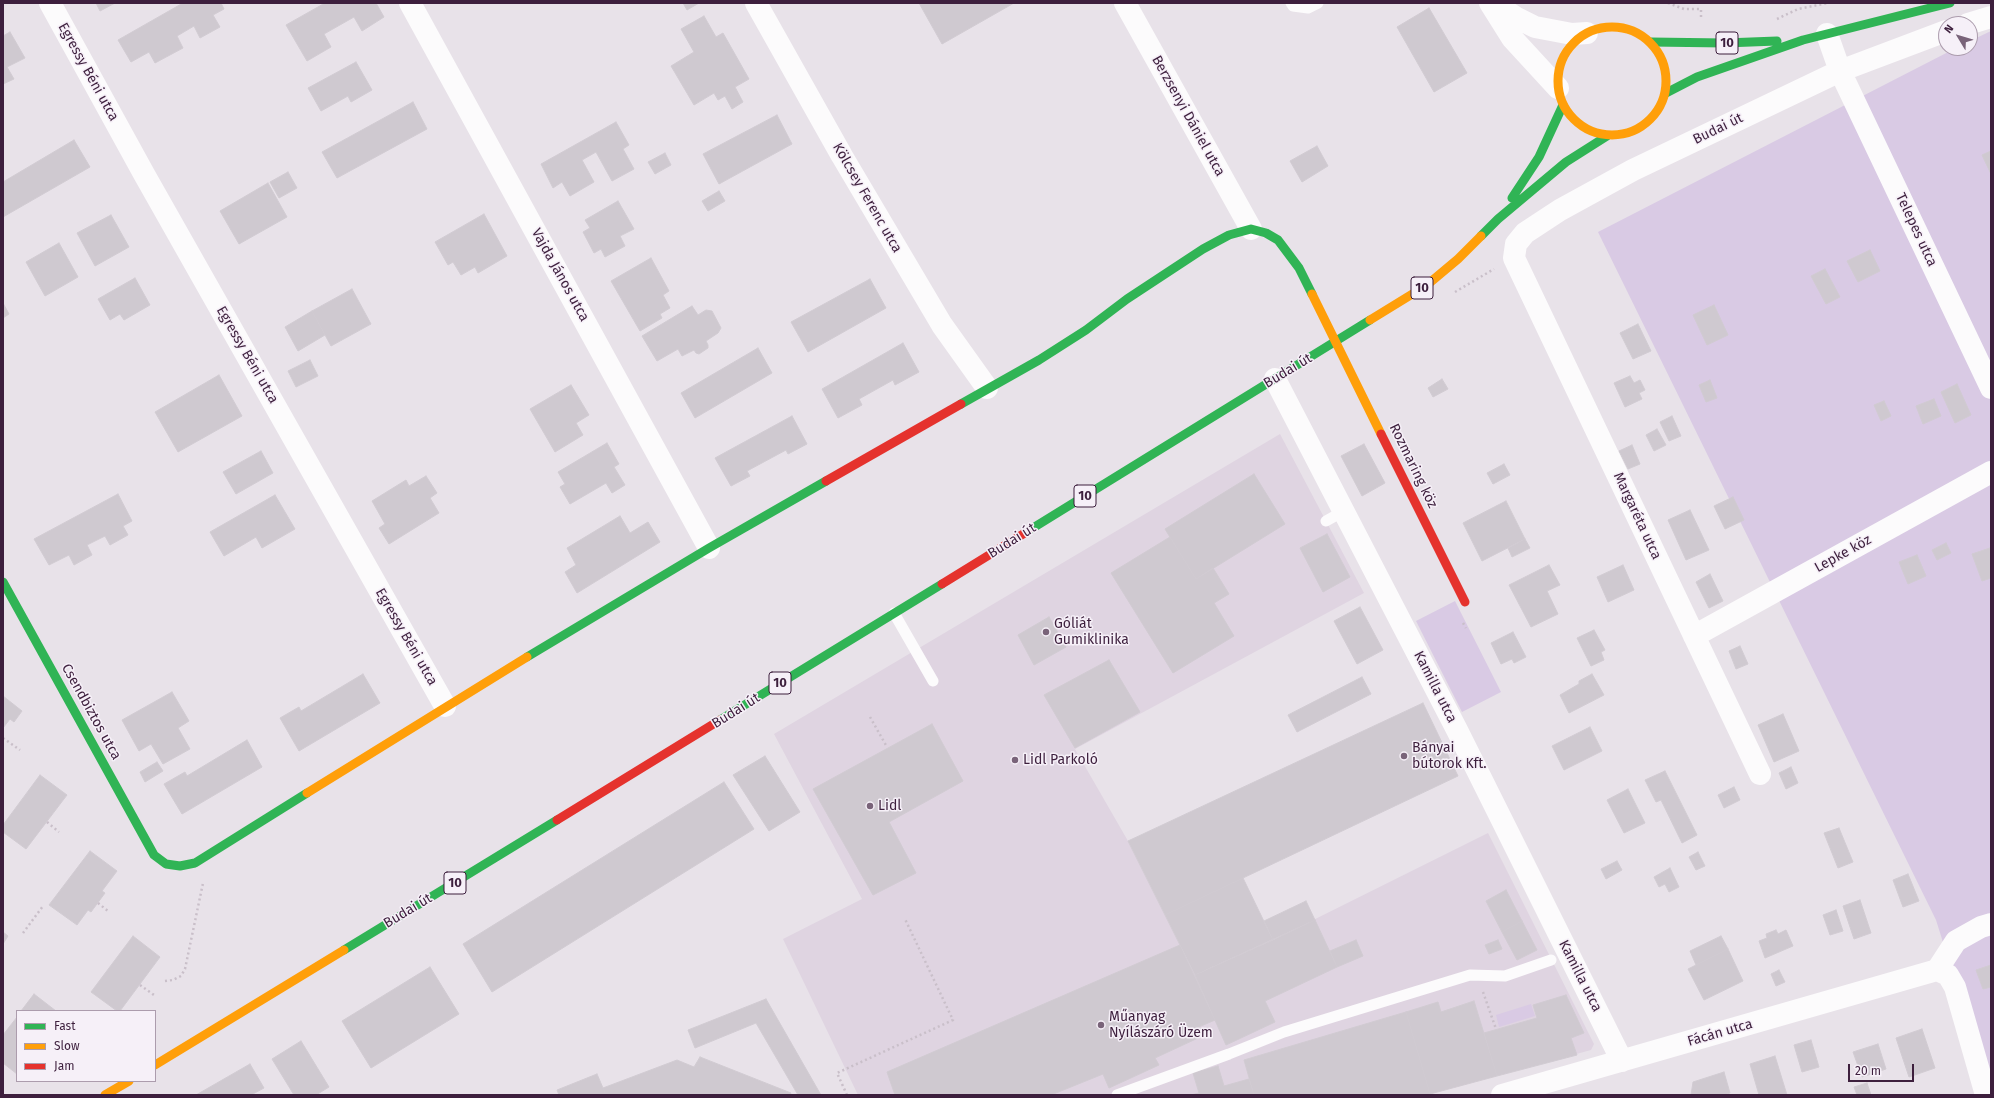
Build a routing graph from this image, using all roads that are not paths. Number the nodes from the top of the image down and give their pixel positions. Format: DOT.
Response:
graph roads {
  1 [pos="50,3"];
  2 [pos="410,3"];
  3 [pos="756,3"];
  4 [pos="1125,3"];
  5 [pos="1291,3"];
  6 [pos="1318,3"];
  7 [pos="1490,3"];
  8 [pos="1494,3"];
  9 [pos="1950,3"];
  10 [pos="1991,17"];
  11 [pos="1978,21"];
  12 [pos="1586,33"];
  13 [pos="1827,34"];
  14 [pos="1938,34"];
  15 [pos="1803,40"];
  16 [pos="1651,42"];
  17 [pos="1840,71"];
  18 [pos="1666,93"];
  19 [pos="1561,97"];
  20 [pos="1607,136"];
  21 [pos="1498,219"];
  22 [pos="1251,229"];
  23 [pos="1514,258"];
  24 [pos="1336,342"];
  25 [pos="1275,379"];
  26 [pos="987,388"];
  27 [pos="1991,388"];
  28 [pos="1991,472"];
  29 [pos="709,548"];
  30 [pos="3,582"];
  31 [pos="1465,602"];
  32 [pos="894,613"];
  33 [pos="1694,636"];
  34 [pos="933,681"];
  35 [pos="445,706"];
  36 [pos="1760,774"];
  37 [pos="1991,924"];
  38 [pos="1551,960"];
  39 [pos="1937,970"];
  40 [pos="1622,1061"];
  41 [pos="156,1064"];
  42 [pos="127,1082"];
  43 [pos="105,1095"];
  44 [pos="1117,1095"];
  45 [pos="1502,1095"];
  46 [pos="1986,1095"];
  1 -- 35 [label="street, Egressy Béni utca"];
  2 -- 29 [label="street, Vajda János utca"];
  3 -- 26 [label="street, Kölcsey Ferenc utca"];
  4 -- 22 [label="street, Berzsenyi Dániel utca"];
  5 -- 6 [label="lane"];
  7 -- 19 [label="street"];
  8 -- 12 [label="street"];
  9 -- 13 [label="main road, 10"];
  10 -- 11 [label="street"];
  12 -- 16 [label="main road, 10"];
  12 -- 19 [label="main road, 10"];
  13 -- 15 [label="main road, 10"];
  13 -- 17 [label="street, Telepes utca"];
  14 -- 17 [label="street, Budai út"];
  15 -- 16 [label="main road, 10"];
  15 -- 18 [label="main road, 10"];
  16 -- 18 [label="main road, 10"];
  17 -- 23 [label="street, Budai út"];
  17 -- 27 [label="street, Telepes utca"];
  18 -- 20 [label="main road, 10"];
  19 -- 20 [label="main road, 10"];
  19 -- 21 [label="main road, 10"];
  20 -- 21 [label="main road, 10"];
  21 -- 24 [label="main road, Budai út / 10"];
  22 -- 24 [label="main road"];
  22 -- 26 [label="main road"];
  23 -- 33 [label="street, Margaréta utca"];
  24 -- 25 [label="main road, Budai út / 10"];
  24 -- 31 [label="main road, Rozmaring köz"];
  25 -- 32 [label="main road, Budai út / 10"];
  25 -- 40 [label="street, Kamilla utca"];
  26 -- 29 [label="main road"];
  28 -- 33 [label="street, Lepke köz"];
  29 -- 35 [label="main road"];
  30 -- 35 [label="main road, Csendbiztos utca"];
  32 -- 34 [label="lane"];
  32 -- 41 [label="main road, Budai út / 10"];
  33 -- 36 [label="street, Margaréta utca"];
  37 -- 39 [label="street"];
  38 -- 44 [label="lane"];
  39 -- 40 [label="street, Fácán utca"];
  39 -- 46 [label="street"];
  40 -- 45 [label="street, Fácán utca"];
  42 -- 43 [label="main road"];
}
